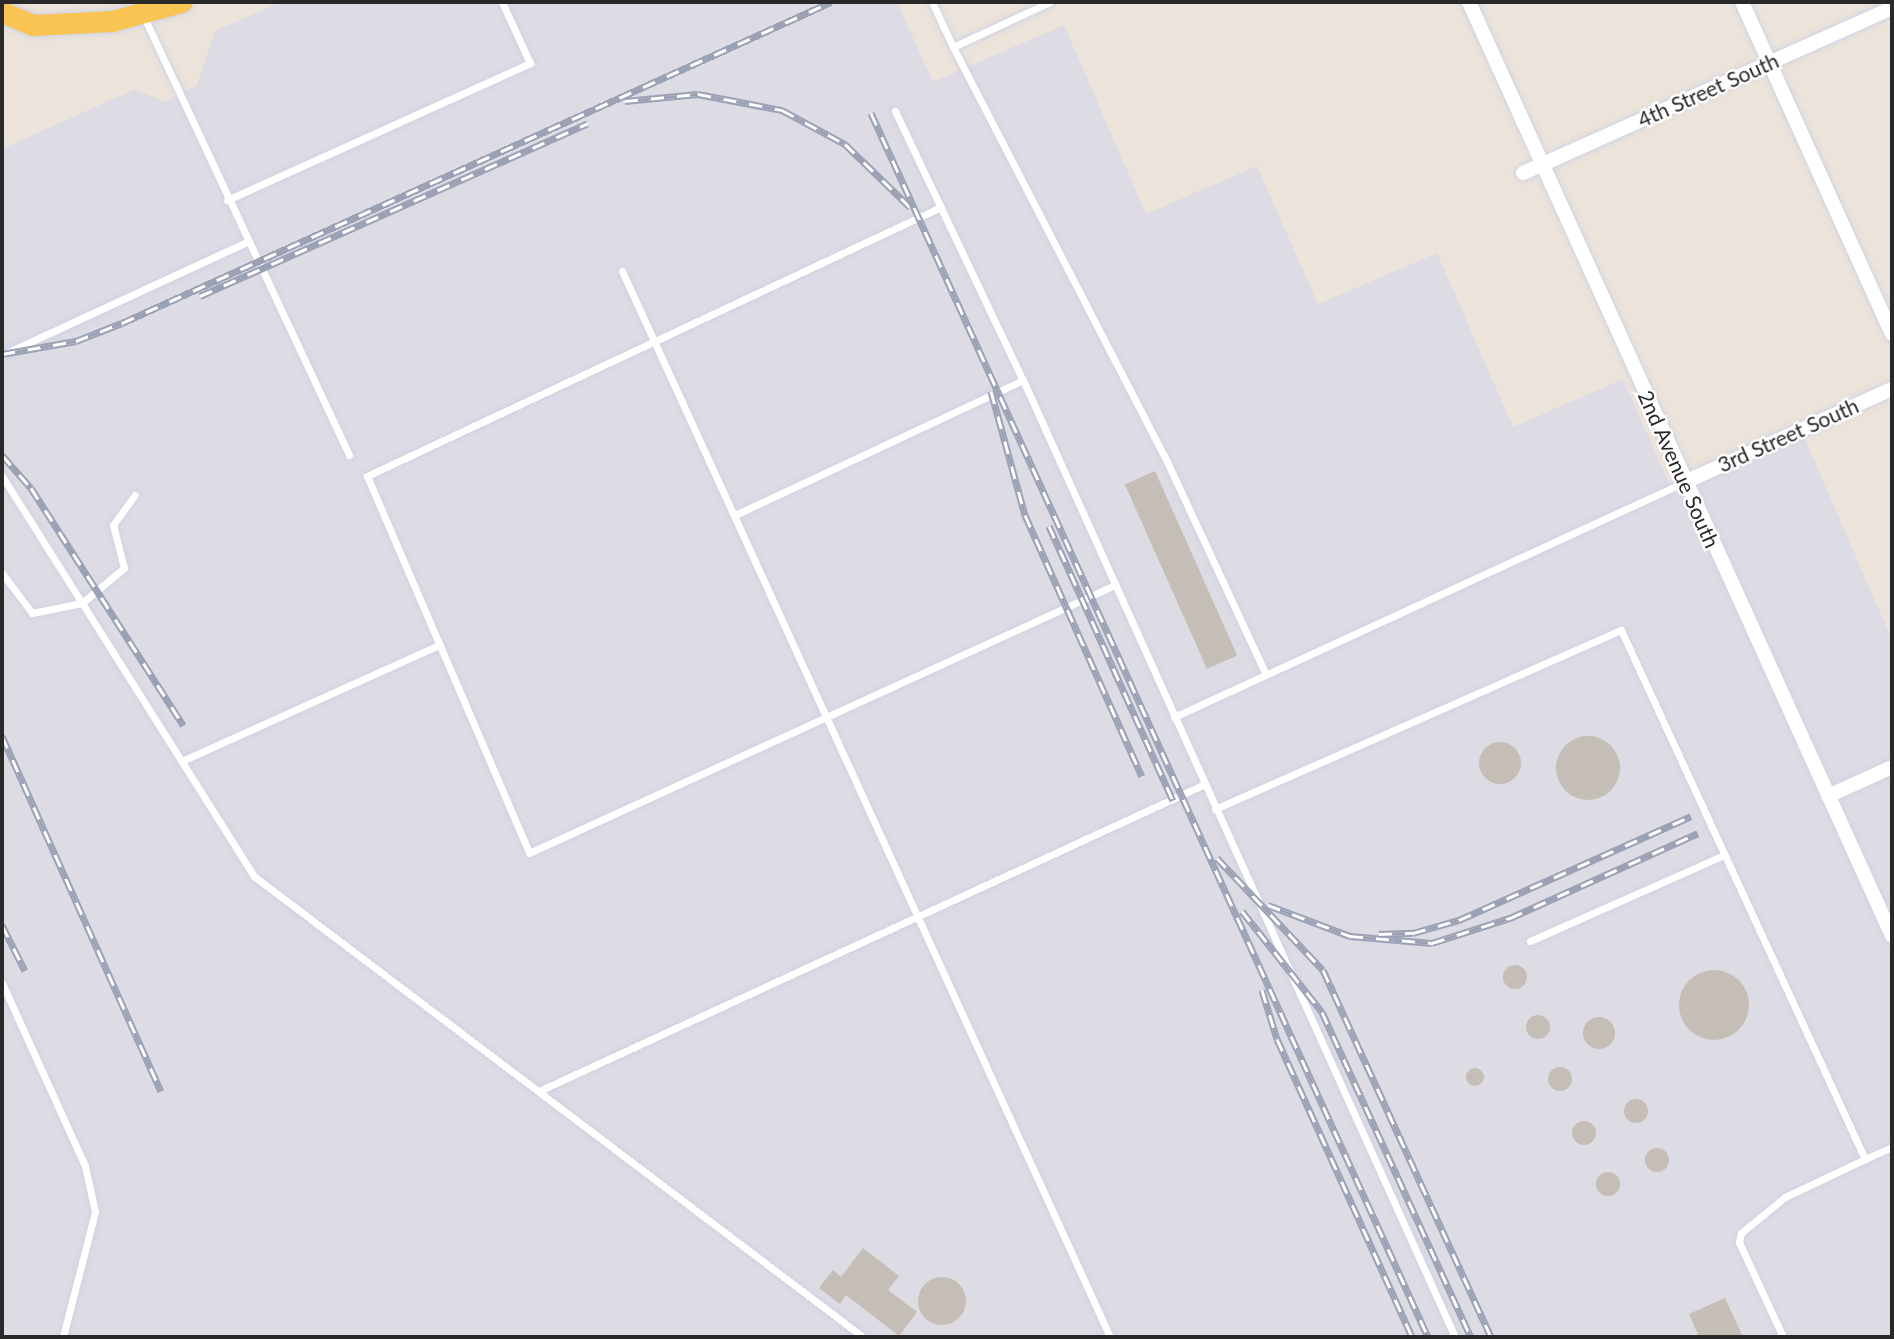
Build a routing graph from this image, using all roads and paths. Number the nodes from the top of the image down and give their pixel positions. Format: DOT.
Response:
graph roads {
  1 [pos="181,2"];
  2 [pos="502,2"];
  3 [pos="932,2"];
  4 [pos="1051,2"];
  5 [pos="1469,2"];
  6 [pos="1742,2"];
  7 [pos="1885,7"];
  8 [pos="2,12"];
  9 [pos="141,13"];
  10 [pos="953,47"];
  11 [pos="1770,63"];
  12 [pos="895,111"];
  13 [pos="1542,165"];
  14 [pos="1523,173"];
  15 [pos="227,200"];
  16 [pos="941,207"];
  17 [pos="246,242"];
  18 [pos="622,271"];
  19 [pos="1892,334"];
  20 [pos="656,345"];
  21 [pos="2,355"];
  22 [pos="1023,380"];
  23 [pos="1892,389"];
  24 [pos="349,455"];
  25 [pos="2,477"];
  26 [pos="1685,482"];
  27 [pos="135,495"];
  28 [pos="734,515"];
  29 [pos="2,573"];
  30 [pos="1115,585"];
  31 [pos="82,603"];
  32 [pos="439,645"];
  33 [pos="1266,675"];
  34 [pos="827,717"];
  35 [pos="1174,717"];
  36 [pos="184,760"];
  37 [pos="1892,767"];
  38 [pos="1205,784"];
  39 [pos="1828,796"];
  40 [pos="1216,809"];
  41 [pos="1722,856"];
  42 [pos="919,919"];
  43 [pos="1892,936"];
  44 [pos="1530,942"];
  45 [pos="2,983"];
  46 [pos="539,1091"];
  47 [pos="1892,1147"];
  48 [pos="1865,1159"];
  49 [pos="63,1337"];
  50 [pos="863,1337"];
  51 [pos="1110,1337"];
  52 [pos="1455,1337"];
  53 [pos="1783,1337"];
  1 -- 9 [label="main road"];
  2 -- 15 [label="lane"];
  3 -- 10 [label="lane"];
  4 -- 10 [label="lane"];
  5 -- 13 [label="street, 2nd Avenue South"];
  6 -- 11 [label="street"];
  7 -- 11 [label="street, 4th Street South"];
  8 -- 9 [label="main road"];
  9 -- 15 [label="lane"];
  10 -- 33 [label="lane"];
  11 -- 13 [label="street, 4th Street South"];
  11 -- 19 [label="street"];
  12 -- 16 [label="lane"];
  13 -- 14 [label="street, 4th Street South"];
  13 -- 26 [label="street, 2nd Avenue South"];
  15 -- 17 [label="lane"];
  16 -- 20 [label="lane"];
  16 -- 22 [label="lane"];
  17 -- 21 [label="lane"];
  17 -- 24 [label="lane"];
  18 -- 20 [label="lane"];
  20 -- 28 [label="lane"];
  20 -- 32 [label="lane"];
  22 -- 28 [label="lane"];
  22 -- 30 [label="lane"];
  23 -- 26 [label="street, 3rd Street South"];
  25 -- 31 [label="lane"];
  26 -- 33 [label="lane"];
  26 -- 39 [label="street, 2nd Avenue South"];
  27 -- 31 [label="lane"];
  28 -- 34 [label="lane"];
  29 -- 31 [label="lane"];
  30 -- 34 [label="lane"];
  30 -- 35 [label="lane"];
  31 -- 36 [label="lane"];
  32 -- 34 [label="lane"];
  32 -- 36 [label="lane"];
  33 -- 35 [label="lane"];
  34 -- 42 [label="lane"];
  35 -- 38 [label="lane"];
  36 -- 46 [label="lane"];
  37 -- 39 [label="street"];
  38 -- 40 [label="lane"];
  38 -- 42 [label="lane"];
  39 -- 43 [label="street, 2nd Avenue South"];
  40 -- 41 [label="lane"];
  40 -- 52 [label="lane"];
  41 -- 44 [label="lane"];
  41 -- 48 [label="lane"];
  42 -- 46 [label="lane"];
  42 -- 51 [label="lane"];
  45 -- 49 [label="lane"];
  46 -- 50 [label="lane"];
  47 -- 48 [label="lane"];
  48 -- 53 [label="lane"];
}
